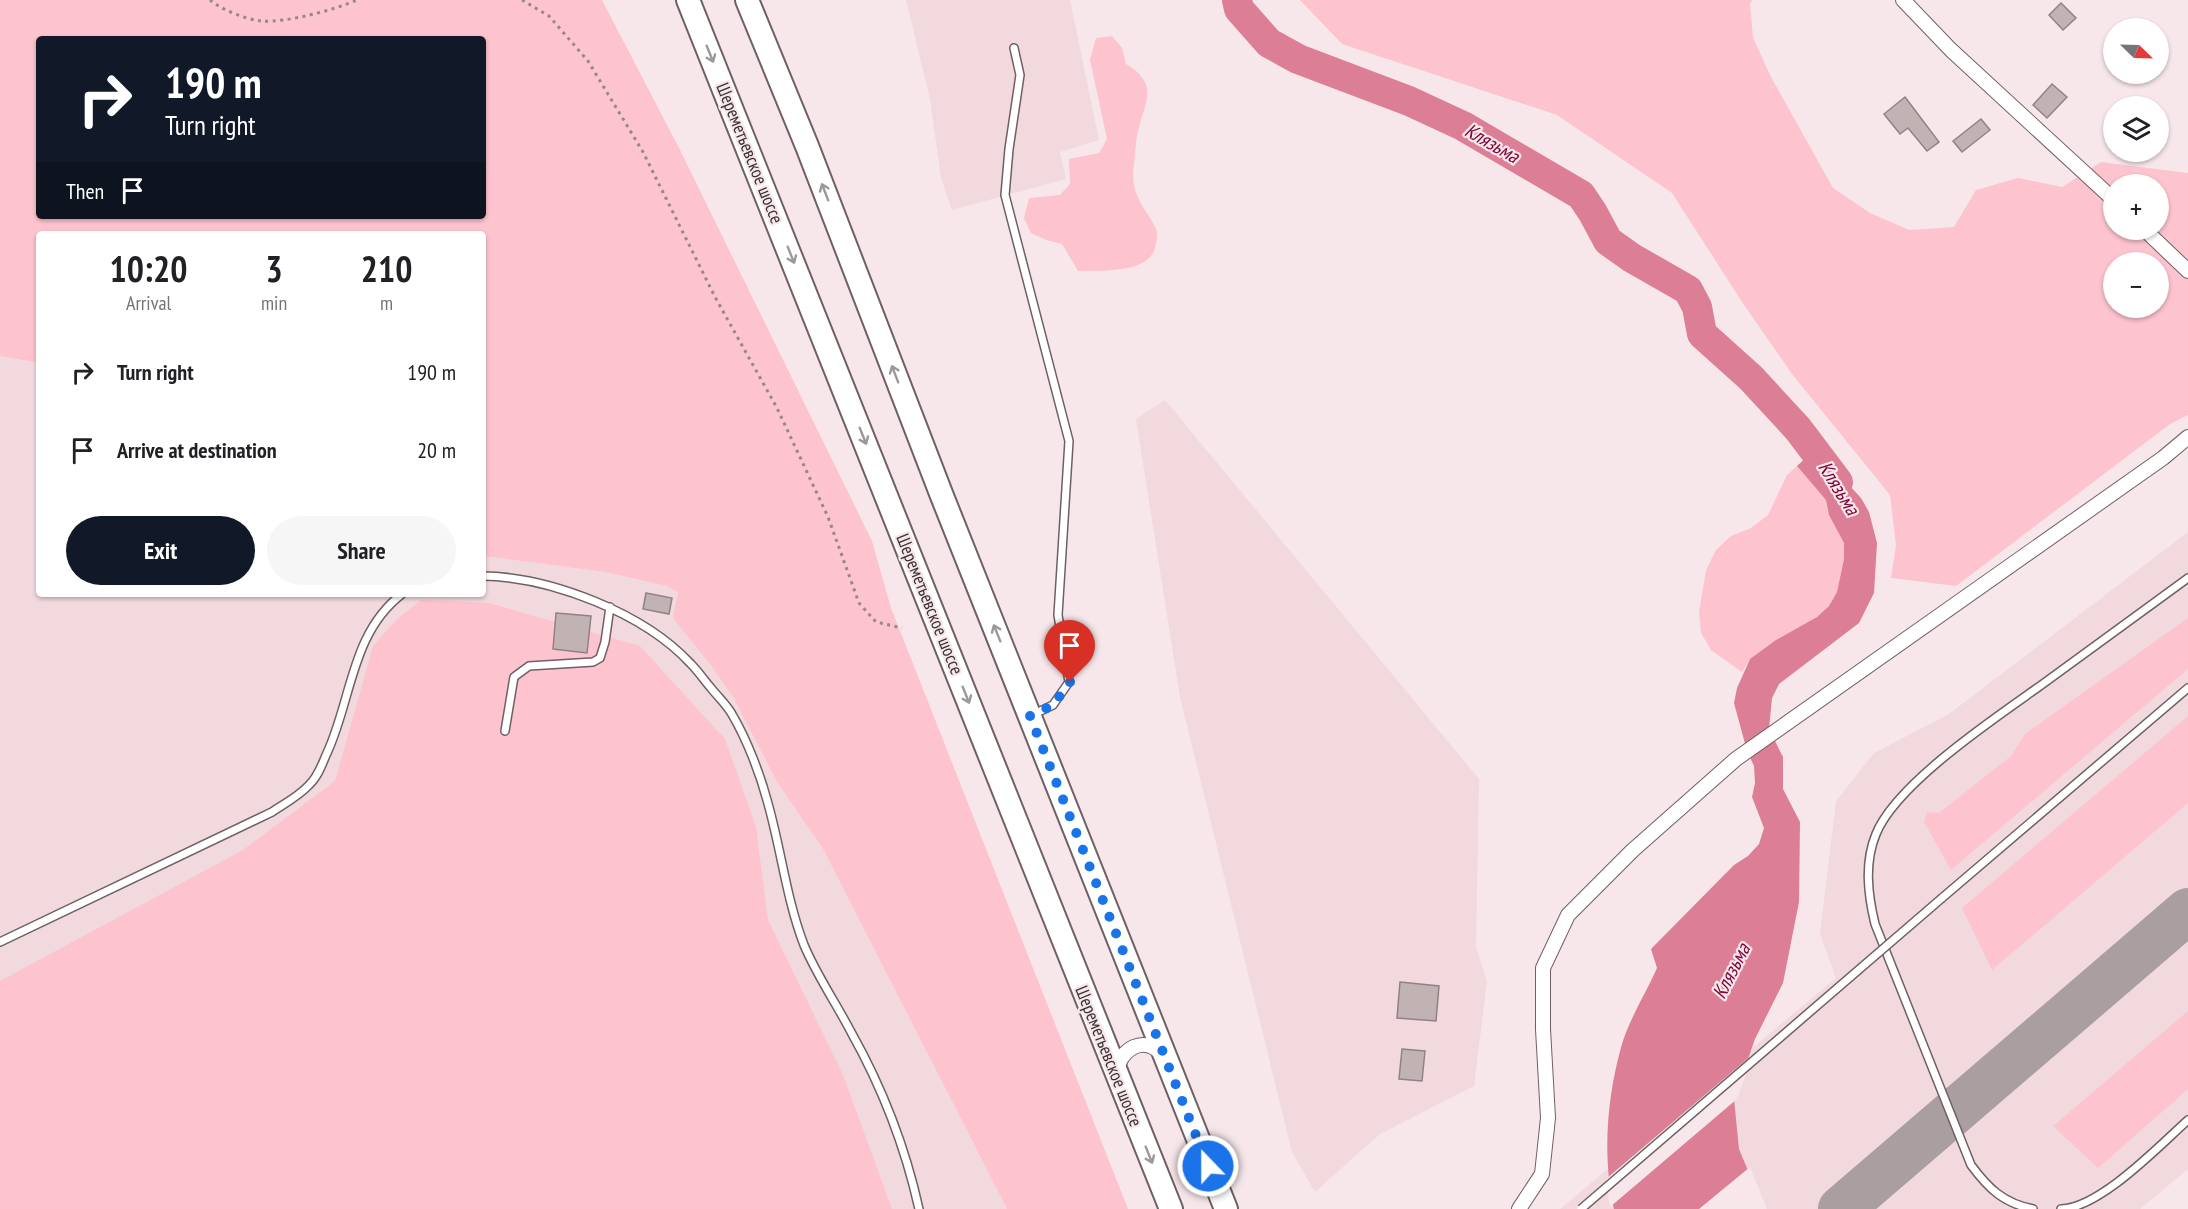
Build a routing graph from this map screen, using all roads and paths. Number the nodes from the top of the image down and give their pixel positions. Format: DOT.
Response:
graph roads {
  1 [pos="210,0"];
  2 [pos="357,0"];
  3 [pos="522,0"];
  4 [pos="688,0"];
  5 [pos="747,0"];
  6 [pos="1903,0"];
  7 [pos="1014,48"];
  8 [pos="2103,190"];
  9 [pos="2155,240"];
  10 [pos="2188,271"];
  11 [pos="2188,437"];
  12 [pos="486,576"];
  13 [pos="2188,578"];
  14 [pos="398,597"];
  15 [pos="610,607"];
  16 [pos="902,628"];
  17 [pos="2188,688"];
  18 [pos="1030,716"];
  19 [pos="505,730"];
  20 [pos="0,942"];
  21 [pos="1165,1059"];
  22 [pos="1119,1082"];
  23 [pos="2188,1120"];
  24 [pos="919,1209"];
  25 [pos="1171,1209"];
  26 [pos="1226,1209"];
  27 [pos="1519,1209"];
  28 [pos="1581,1209"];
  29 [pos="2032,1209"];
  30 [pos="2061,1209"];
  1 -- 2 [label="path"];
  3 -- 16 [label="path"];
  4 -- 22 [label="main road, Шереметьевское шоссе, one-way"];
  18 -- 5 [label="main road, one-way"];
  6 -- 8 [label="street"];
  7 -- 18 [label="lane"];
  9 -- 10 [label="street"];
  11 -- 27 [label="street"];
  12 -- 15 [label="lane"];
  13 -- 29 [label="lane"];
  14 -- 20 [label="lane"];
  15 -- 19 [label="lane"];
  15 -- 24 [label="lane"];
  17 -- 28 [label="lane, bridge"];
  18 -- 21 [label="main road"];
  21 -- 22 [label="street"];
  21 -- 26 [label="main road"];
  22 -- 25 [label="main road, Шереметьевское шоссе, one-way"];
  23 -- 30 [label="lane"];
}
